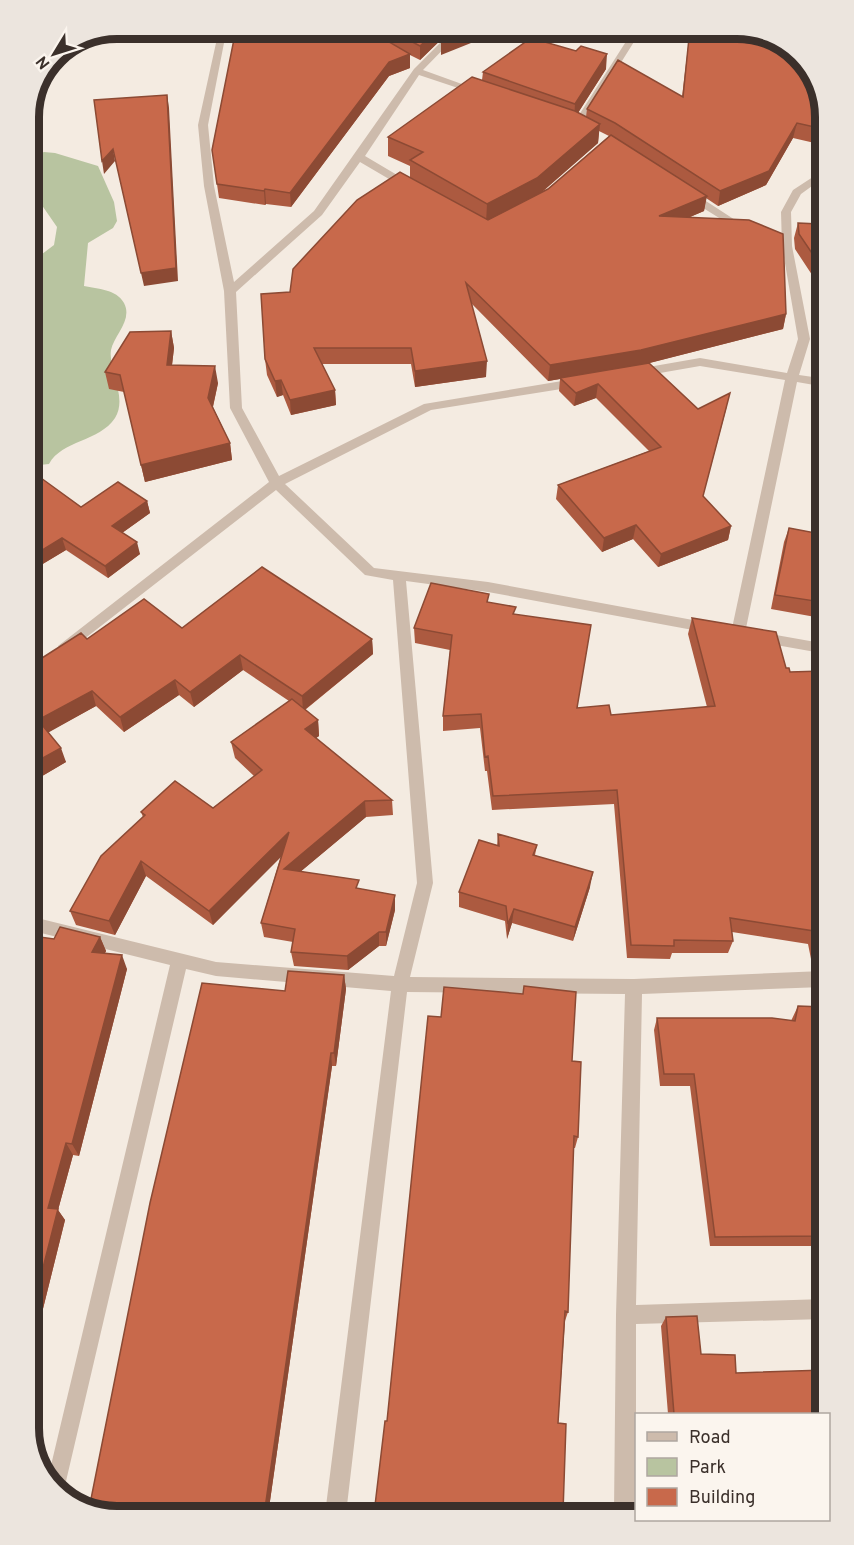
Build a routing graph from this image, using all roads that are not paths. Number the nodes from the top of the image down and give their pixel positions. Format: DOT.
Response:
graph roads {
  1 [pos="222,39"];
  2 [pos="448,39"];
  3 [pos="632,39"];
  4 [pos="416,67"];
  5 [pos="491,96"];
  6 [pos="566,122"];
  7 [pos="359,157"];
  8 [pos="815,179"];
  9 [pos="679,188"];
  10 [pos="417,191"];
  11 [pos="758,234"];
  12 [pos="230,291"];
  13 [pos="621,375"];
  14 [pos="792,377"];
  15 [pos="598,379"];
  16 [pos="815,381"];
  17 [pos="276,483"];
  18 [pos="399,576"];
  19 [pos="738,633"];
  20 [pos="815,647"];
  21 [pos="50,657"];
  22 [pos="39,925"];
  23 [pos="180,960"];
  24 [pos="815,979"];
  25 [pos="400,984"];
  26 [pos="634,987"];
  27 [pos="815,1310"];
  28 [pos="626,1315"];
  29 [pos="58,1479"];
  30 [pos="335,1506"];
  31 [pos="625,1506"];
  1 -- 12 [label="street"];
  2 -- 4 [label="street"];
  3 -- 6 [label="street"];
  4 -- 5 [label="street"];
  4 -- 7 [label="street"];
  7 -- 10 [label="street"];
  7 -- 12 [label="street"];
  8 -- 14 [label="street"];
  9 -- 11 [label="street"];
  12 -- 17 [label="street"];
  13 -- 14 [label="street"];
  14 -- 16 [label="street"];
  14 -- 19 [label="street"];
  15 -- 17 [label="street"];
  17 -- 18 [label="street"];
  17 -- 21 [label="street"];
  18 -- 19 [label="street"];
  18 -- 25 [label="street"];
  19 -- 20 [label="street"];
  22 -- 23 [label="street"];
  23 -- 25 [label="street"];
  23 -- 29 [label="street"];
  24 -- 26 [label="street"];
  25 -- 26 [label="street"];
  25 -- 30 [label="street"];
  26 -- 28 [label="street"];
  27 -- 28 [label="street"];
  28 -- 31 [label="street"];
}
